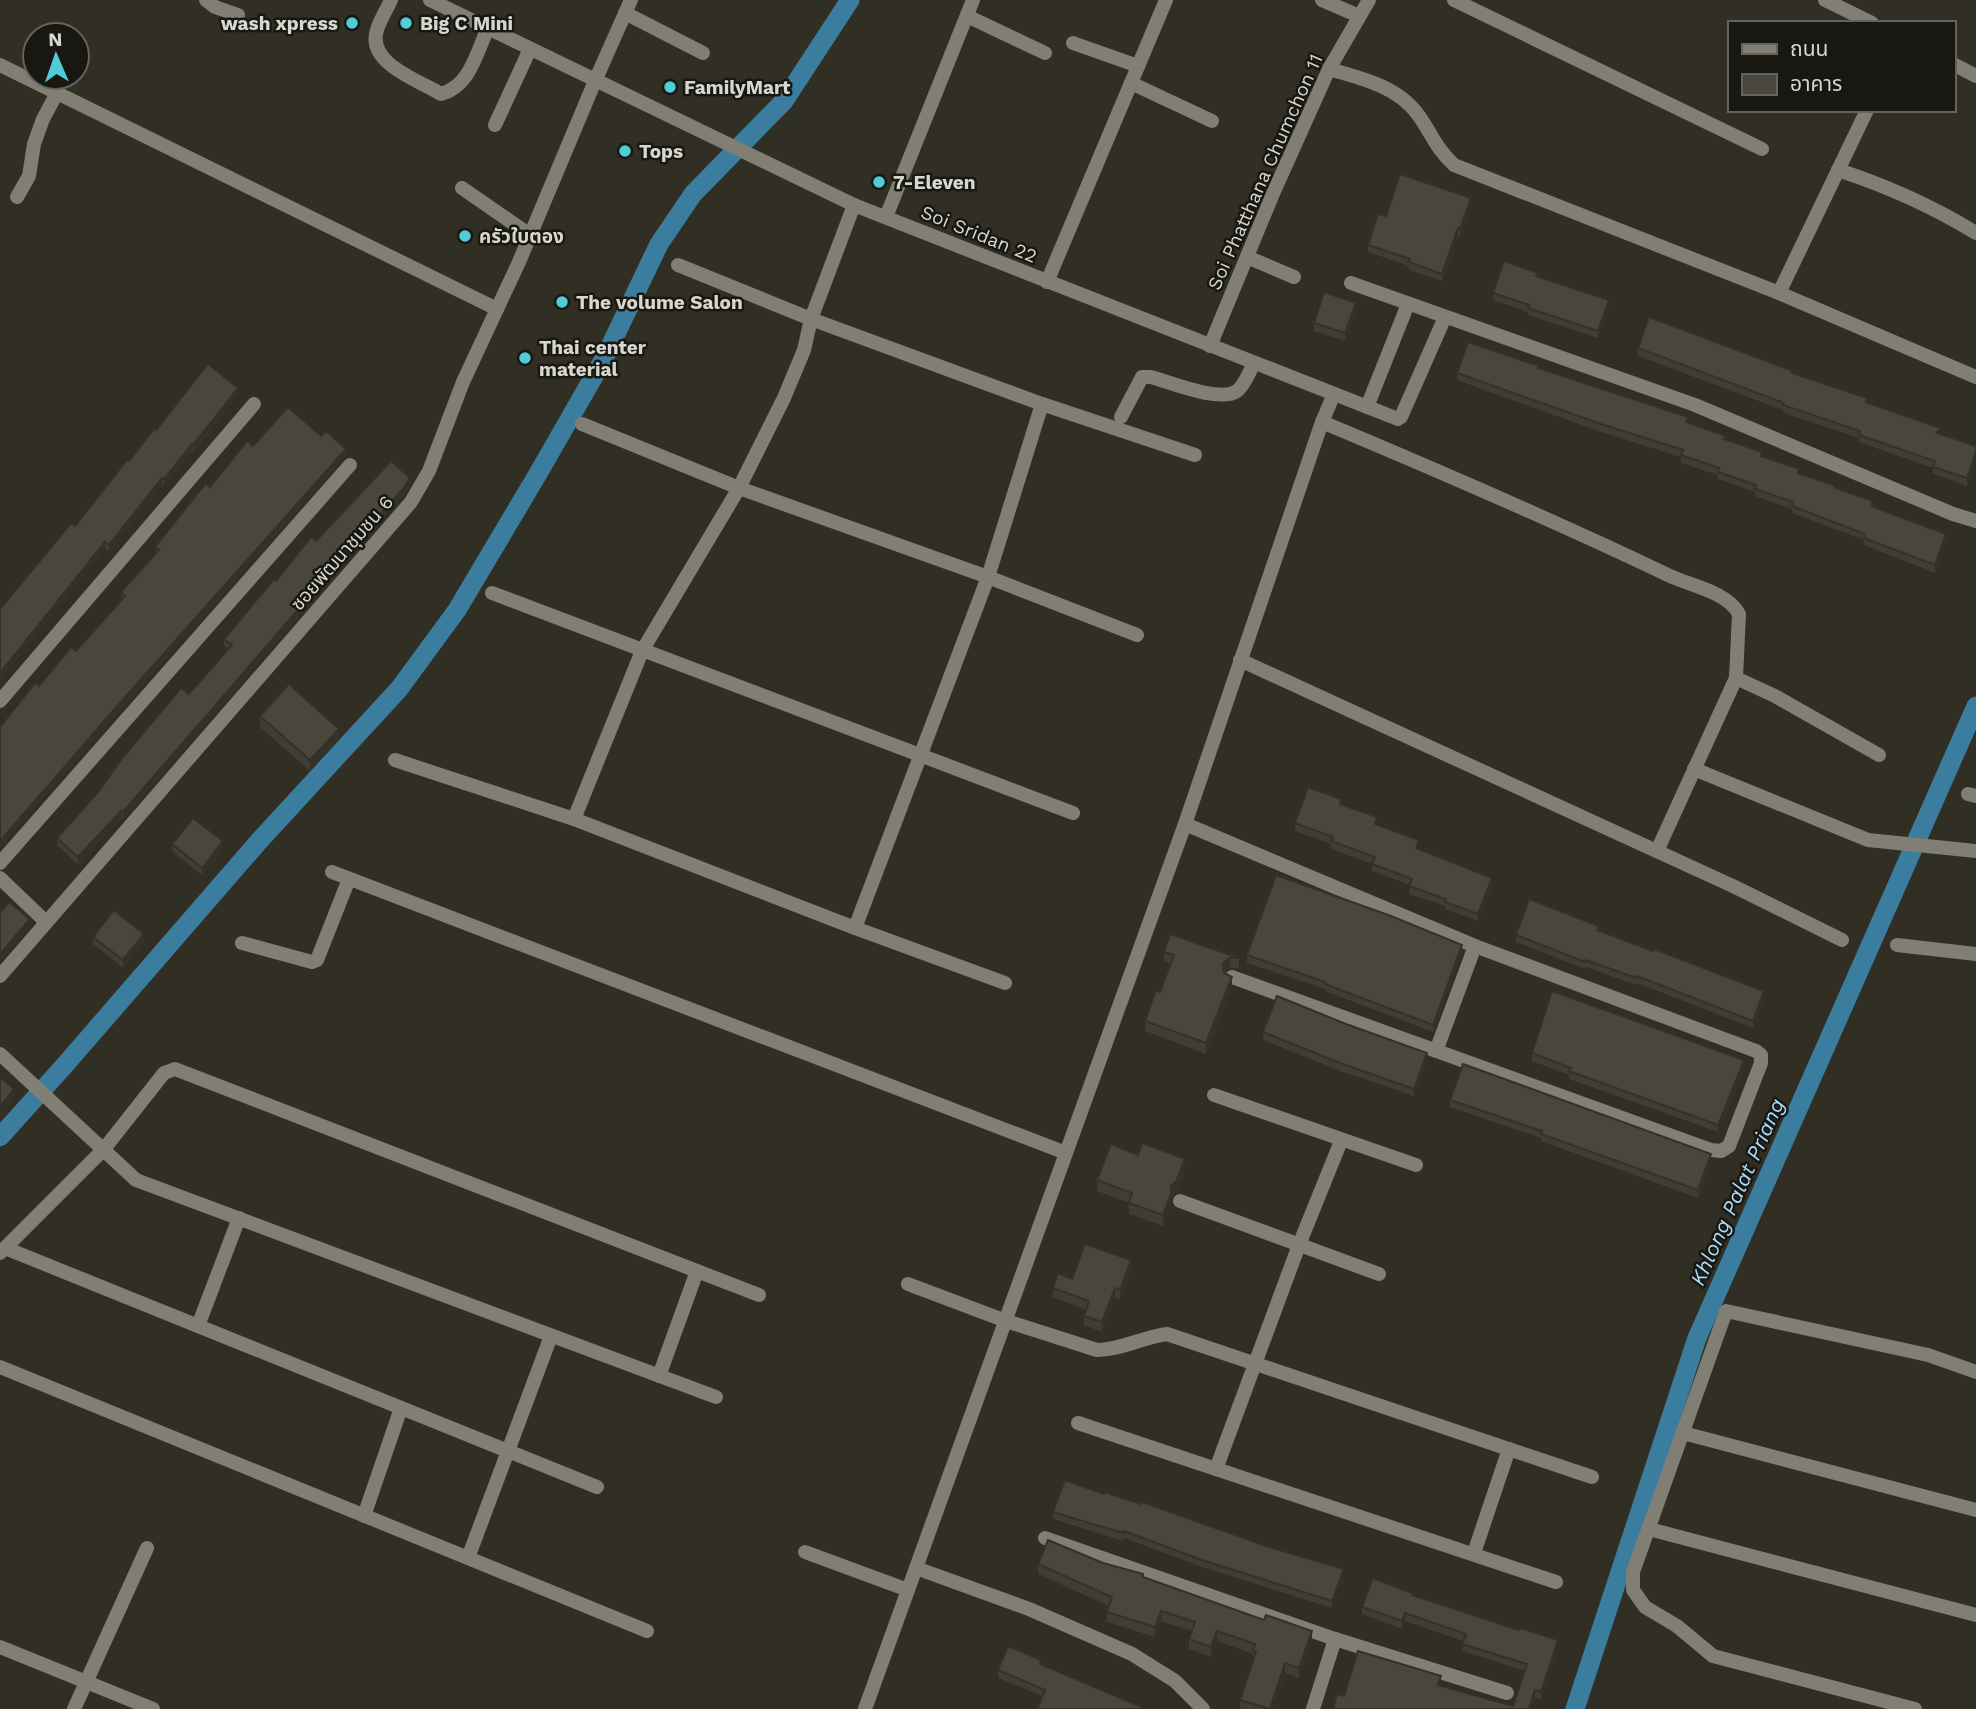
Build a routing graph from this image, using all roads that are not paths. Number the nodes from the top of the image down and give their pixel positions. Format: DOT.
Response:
graph roads {
  1 [pos="206,0"];
  2 [pos="391,0"];
  3 [pos="430,0"];
  4 [pos="973,0"];
  5 [pos="1166,0"];
  6 [pos="1322,0"];
  7 [pos="1369,0"];
  8 [pos="1454,0"];
  9 [pos="1825,0"];
  10 [pos="1344,4"];
  11 [pos="628,7"];
  12 [pos="238,15"];
  13 [pos="967,16"];
  14 [pos="1359,16"];
  15 [pos="1868,21"];
  16 [pos="488,28"];
  17 [pos="1073,43"];
  18 [pos="530,49"];
  19 [pos="703,53"];
  20 [pos="1045,53"];
  21 [pos="0,65"];
  22 [pos="1955,65"];
  23 [pos="1138,66"];
  24 [pos="1329,69"];
  25 [pos="1976,76"];
  26 [pos="595,81"];
  27 [pos="1131,83"];
  28 [pos="57,93"];
  29 [pos="1866,112"];
  30 [pos="1212,121"];
  31 [pos="495,125"];
  32 [pos="1762,149"];
  33 [pos="1838,170"];
  34 [pos="461,188"];
  35 [pos="17,197"];
  36 [pos="854,205"];
  37 [pos="886,217"];
  38 [pos="1976,233"];
  39 [pos="530,235"];
  40 [pos="1247,257"];
  41 [pos="678,265"];
  42 [pos="1294,276"];
  43 [pos="1047,282"];
  44 [pos="1351,284"];
  45 [pos="1779,293"];
  46 [pos="1408,304"];
  47 [pos="497,309"];
  48 [pos="1445,317"];
  49 [pos="811,319"];
  50 [pos="1210,346"];
  51 [pos="1254,363"];
  52 [pos="1976,377"];
  53 [pos="1334,394"];
  54 [pos="254,404"];
  55 [pos="1042,404"];
  56 [pos="1367,407"];
  57 [pos="1121,417"];
  58 [pos="1322,422"];
  59 [pos="582,424"];
  60 [pos="1195,455"];
  61 [pos="350,464"];
  62 [pos="739,488"];
  63 [pos="1976,522"];
  64 [pos="988,577"];
  65 [pos="492,593"];
  66 [pos="1137,635"];
  67 [pos="642,651"];
  68 [pos="1240,660"];
  69 [pos="1736,678"];
  70 [pos="0,701"];
  71 [pos="921,754"];
  72 [pos="1879,755"];
  73 [pos="395,760"];
  74 [pos="1694,769"];
  75 [pos="1073,813"];
  76 [pos="574,819"];
  77 [pos="1185,824"];
  78 [pos="1657,851"];
  79 [pos="1976,851"];
  80 [pos="0,863"];
  81 [pos="332,872"];
  82 [pos="0,878"];
  83 [pos="349,879"];
  84 [pos="46,922"];
  85 [pos="855,928"];
  86 [pos="1842,940"];
  87 [pos="242,943"];
  88 [pos="1897,945"];
  89 [pos="1475,946"];
  90 [pos="1976,954"];
  91 [pos="0,976"];
  92 [pos="1232,977"];
  93 [pos="1005,983"];
  94 [pos="1436,1051"];
  95 [pos="0,1054"];
  96 [pos="1214,1095"];
  97 [pos="1341,1140"];
  98 [pos="104,1149"];
  99 [pos="1066,1153"];
  100 [pos="1416,1165"];
  101 [pos="1180,1201"];
  102 [pos="239,1218"];
  103 [pos="1299,1245"];
  104 [pos="3,1251"];
  105 [pos="697,1271"];
  106 [pos="1379,1273"];
  107 [pos="908,1284"];
  108 [pos="759,1295"];
  109 [pos="1006,1321"];
  110 [pos="198,1326"];
  111 [pos="551,1335"];
  112 [pos="1255,1363"];
  113 [pos="0,1367"];
  114 [pos="1976,1372"];
  115 [pos="659,1376"];
  116 [pos="716,1397"];
  117 [pos="401,1408"];
  118 [pos="1078,1423"];
  119 [pos="1683,1433"];
  120 [pos="1509,1449"];
  121 [pos="509,1451"];
  122 [pos="1216,1469"];
  123 [pos="1592,1477"];
  124 [pos="597,1487"];
  125 [pos="1976,1510"];
  126 [pos="364,1516"];
  127 [pos="1649,1529"];
  128 [pos="1045,1538"];
  129 [pos="147,1548"];
  130 [pos="805,1552"];
  131 [pos="1474,1553"];
  132 [pos="468,1558"];
  133 [pos="916,1568"];
  134 [pos="1556,1582"];
  135 [pos="908,1590"];
  136 [pos="1976,1615"];
  137 [pos="647,1631"];
  138 [pos="1335,1639"];
  139 [pos="0,1647"];
  140 [pos="85,1681"];
  141 [pos="1507,1693"];
  142 [pos="74,1709"];
  143 [pos="153,1709"];
  144 [pos="864,1709"];
  145 [pos="1203,1709"];
  146 [pos="1313,1709"];
  147 [pos="1915,1709"];
  1 -- 12 [label="street"];
  2 -- 16 [label="street"];
  3 -- 16 [label="street, Soi Sridan 22"];
  4 -- 13 [label="street"];
  5 -- 23 [label="street"];
  6 -- 10 [label="street"];
  7 -- 14 [label="street, Soi Phatthana Chumchon 11"];
  8 -- 32 [label="street"];
  9 -- 15 [label="street"];
  10 -- 14 [label="street"];
  11 -- 19 [label="street"];
  11 -- 26 [label="street, ซอยพัฒนาชุมชน 6"];
  13 -- 20 [label="street"];
  13 -- 37 [label="street"];
  14 -- 24 [label="street, Soi Phatthana Chumchon 11"];
  16 -- 18 [label="street, Soi Sridan 22"];
  17 -- 23 [label="street"];
  18 -- 26 [label="street, Soi Sridan 22"];
  18 -- 31 [label="street"];
  21 -- 28 [label="street"];
  22 -- 25 [label="street"];
  23 -- 27 [label="street"];
  24 -- 40 [label="street, Soi Phatthana Chumchon 11"];
  24 -- 45 [label="street"];
  26 -- 36 [label="street, Soi Sridan 22"];
  26 -- 39 [label="street, ซอยพัฒนาชุมชน 6"];
  27 -- 30 [label="street"];
  27 -- 43 [label="street"];
  28 -- 35 [label="street"];
  28 -- 47 [label="street"];
  29 -- 33 [label="street"];
  33 -- 38 [label="street"];
  33 -- 45 [label="street"];
  34 -- 39 [label="street"];
  36 -- 37 [label="street, Soi Sridan 22"];
  36 -- 49 [label="street"];
  37 -- 43 [label="street, Soi Sridan 22"];
  39 -- 47 [label="street, ซอยพัฒนาชุมชน 6"];
  40 -- 42 [label="street"];
  40 -- 50 [label="street, Soi Phatthana Chumchon 11"];
  41 -- 49 [label="street"];
  43 -- 50 [label="street, Soi Sridan 22"];
  44 -- 46 [label="street"];
  45 -- 52 [label="street"];
  46 -- 48 [label="street"];
  46 -- 56 [label="street"];
  47 -- 84 [label="street, ซอยพัฒนาชุมชน 6"];
  48 -- 56 [label="street, Soi Sridan 22"];
  48 -- 63 [label="street"];
  49 -- 55 [label="street"];
  49 -- 62 [label="street"];
  50 -- 51 [label="street, Soi Sridan 22"];
  51 -- 53 [label="street, Soi Sridan 22"];
  51 -- 57 [label="street"];
  53 -- 56 [label="street, Soi Sridan 22"];
  53 -- 58 [label="street"];
  54 -- 70 [label="street"];
  55 -- 60 [label="street"];
  55 -- 64 [label="street"];
  58 -- 68 [label="street"];
  58 -- 69 [label="street"];
  59 -- 62 [label="street"];
  61 -- 80 [label="street"];
  62 -- 64 [label="street"];
  62 -- 67 [label="street"];
  64 -- 66 [label="street"];
  64 -- 71 [label="street"];
  65 -- 67 [label="street"];
  67 -- 71 [label="street"];
  67 -- 76 [label="street"];
  68 -- 77 [label="street"];
  68 -- 78 [label="street"];
  69 -- 72 [label="street"];
  69 -- 74 [label="street"];
  71 -- 75 [label="street"];
  71 -- 85 [label="street"];
  73 -- 76 [label="street"];
  74 -- 78 [label="street"];
  74 -- 79 [label="street"];
  76 -- 85 [label="street"];
  77 -- 89 [label="street"];
  77 -- 99 [label="street"];
  78 -- 86 [label="street"];
  81 -- 83 [label="street"];
  82 -- 84 [label="street"];
  83 -- 87 [label="street"];
  83 -- 99 [label="street"];
  84 -- 91 [label="street, ซอยพัฒนาชุมชน 6"];
  85 -- 93 [label="street"];
  88 -- 90 [label="street"];
  89 -- 94 [label="street"];
  89 -- 94 [label="street"];
  92 -- 94 [label="street"];
  95 -- 98 [label="street"];
  96 -- 97 [label="street"];
  97 -- 100 [label="street"];
  97 -- 103 [label="street"];
  98 -- 102 [label="street"];
  98 -- 104 [label="street"];
  98 -- 105 [label="street"];
  99 -- 109 [label="street"];
  101 -- 103 [label="street"];
  102 -- 110 [label="street"];
  102 -- 111 [label="street"];
  103 -- 106 [label="street"];
  103 -- 112 [label="street"];
  104 -- 110 [label="street"];
  105 -- 108 [label="street"];
  105 -- 115 [label="street"];
  107 -- 109 [label="street"];
  109 -- 112 [label="street"];
  109 -- 133 [label="street"];
  110 -- 117 [label="street"];
  111 -- 115 [label="street"];
  111 -- 121 [label="street"];
  112 -- 120 [label="street"];
  112 -- 122 [label="street"];
  113 -- 126 [label="street"];
  114 -- 119 [label="street"];
  115 -- 116 [label="street"];
  117 -- 121 [label="street"];
  117 -- 126 [label="street"];
  118 -- 122 [label="street"];
  119 -- 125 [label="street"];
  119 -- 127 [label="street"];
  120 -- 123 [label="street"];
  120 -- 131 [label="street"];
  121 -- 124 [label="street"];
  121 -- 132 [label="street"];
  122 -- 131 [label="street"];
  126 -- 132 [label="street"];
  127 -- 136 [label="street"];
  127 -- 147 [label="street"];
  128 -- 138 [label="street"];
  129 -- 140 [label="street"];
  130 -- 135 [label="street"];
  131 -- 134 [label="street"];
  132 -- 137 [label="street"];
  133 -- 135 [label="street"];
  133 -- 145 [label="street"];
  135 -- 144 [label="street"];
  138 -- 141 [label="street"];
  138 -- 146 [label="street"];
  139 -- 140 [label="street"];
  140 -- 142 [label="street"];
  140 -- 143 [label="street"];
}
